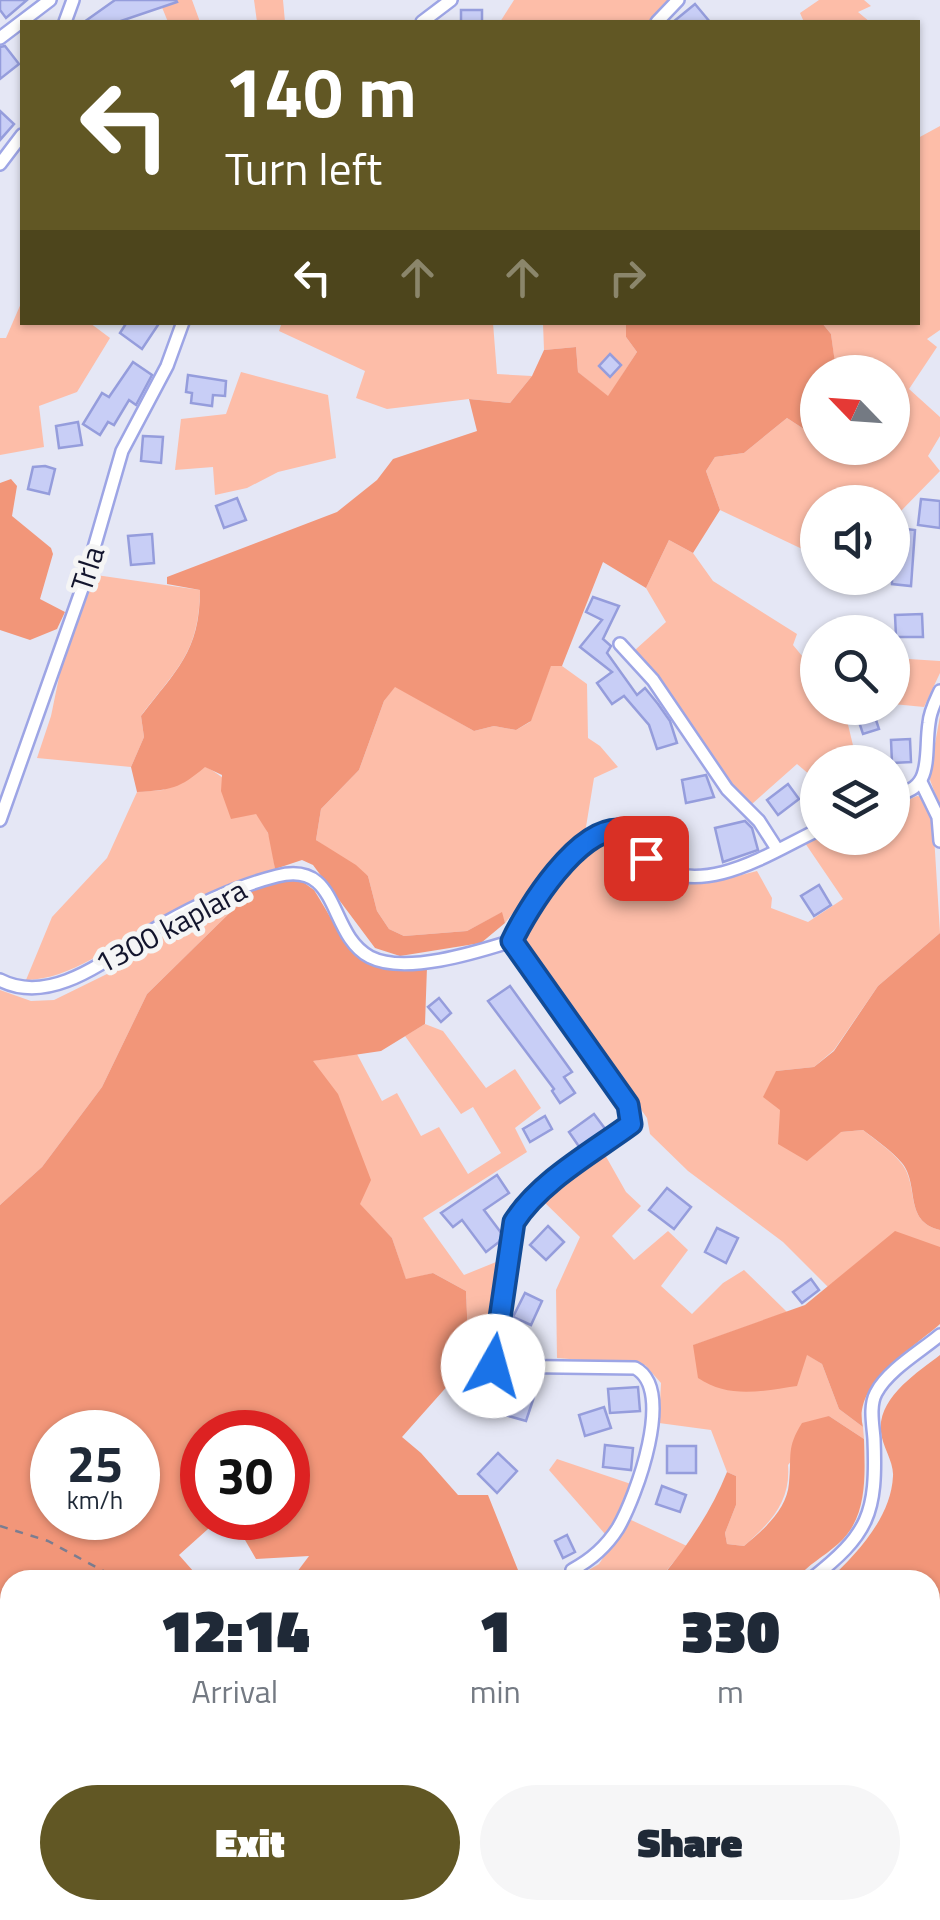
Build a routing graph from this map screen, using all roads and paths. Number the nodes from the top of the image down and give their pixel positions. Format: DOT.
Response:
graph roads {
  1 [pos="50,0"];
  2 [pos="452,0"];
  3 [pos="678,0"];
  4 [pos="24,20"];
  5 [pos="425,20"];
  6 [pos="659,20"];
  7 [pos="20,23"];
  8 [pos="0,38"];
  9 [pos="20,138"];
  10 [pos="0,164"];
  11 [pos="181,325"];
  12 [pos="620,644"];
  13 [pos="940,691"];
  14 [pos="921,782"];
  15 [pos="910,792"];
  16 [pos="0,820"];
  17 [pos="800,838"];
  18 [pos="940,840"];
  19 [pos="777,849"];
  20 [pos="512,941"];
  21 [pos="0,980"];
  22 [pos="940,1335"];
  23 [pos="0,1526"];
  24 [pos="101,1570"];
  25 [pos="572,1570"];
  26 [pos="822,1570"];
  1 -- 4 [label="street"];
  2 -- 5 [label="street"];
  3 -- 6 [label="street"];
  7 -- 8 [label="street"];
  9 -- 10 [label="street"];
  11 -- 16 [label="street, Trla"];
  12 -- 19 [label="street"];
  13 -- 14 [label="street"];
  14 -- 15 [label="street"];
  14 -- 18 [label="street"];
  17 -- 19 [label="street"];
  19 -- 20 [label="street"];
  20 -- 21 [label="street, 1300 kaplara"];
  20 -- 25 [label="street"];
  22 -- 26 [label="street"];
  23 -- 24 [label="path"];
}
